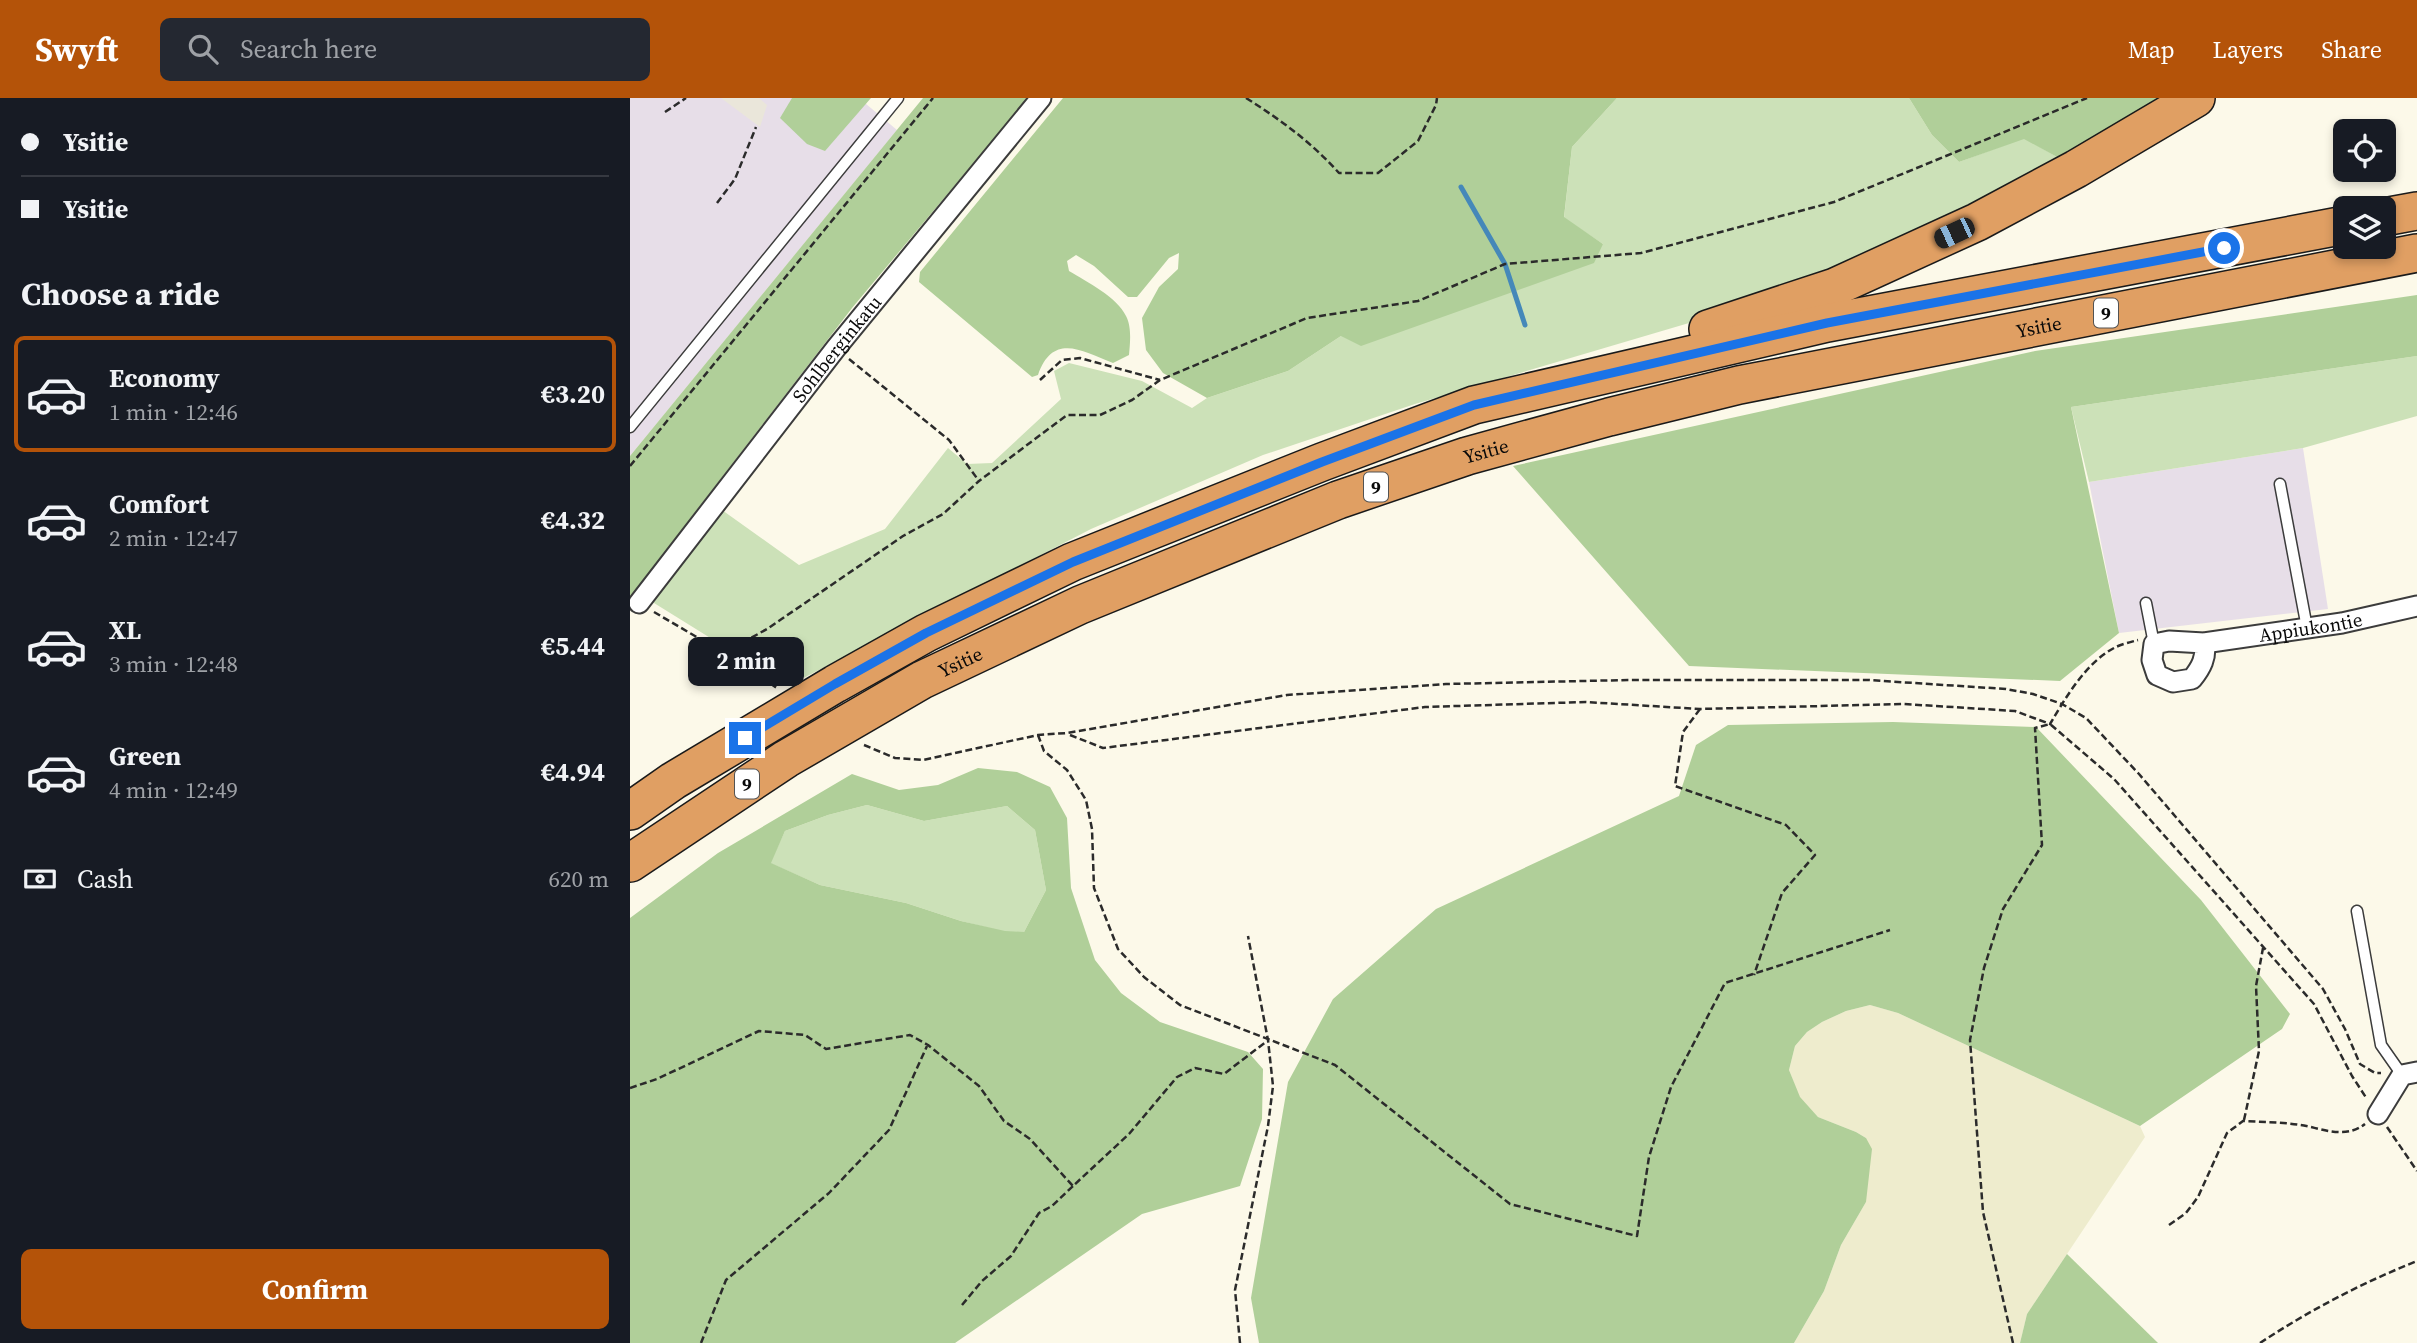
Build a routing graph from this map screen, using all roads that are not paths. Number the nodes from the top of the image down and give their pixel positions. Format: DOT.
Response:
graph roads {
  1 [pos="898,98"];
  2 [pos="1041,98"];
  3 [pos="2196,98"];
  4 [pos="2417,211"];
  5 [pos="2396,215"];
  6 [pos="2333,227"];
  7 [pos="2417,253"];
  8 [pos="2417,270"];
  9 [pos="2298,276"];
  10 [pos="1474,405"];
  11 [pos="630,427"];
  12 [pos="2280,484"];
  13 [pos="639,603"];
  14 [pos="2146,603"];
  15 [pos="2417,606"];
  16 [pos="2306,628"];
  17 [pos="2146,642"];
  18 [pos="2204,643"];
  19 [pos="630,811"];
  20 [pos="630,863"];
  21 [pos="2357,911"];
  22 [pos="2409,1074"];
  23 [pos="2378,1114"];
  1 -- 11 [label="lane"];
  2 -- 13 [label="street, Sohlberginkatu"];
  3 -- 10 [label="highway"];
  4 -- 5 [label="highway"];
  6 -- 10 [label="highway, Ysitie / 9"];
  7 -- 9 [label="highway, Ysitie / 9"];
  8 -- 9 [label="highway"];
  9 -- 20 [label="highway, Ysitie / 9"];
  10 -- 19 [label="highway, Ysitie / 9"];
  12 -- 16 [label="lane"];
  14 -- 17 [label="lane"];
  15 -- 16 [label="street, Appiukontie"];
  16 -- 18 [label="street, Appiukontie"];
  17 -- 18 [label="street, Appiukontie"];
  17 -- 18 [label="street"];
  21 -- 22 [label="lane"];
  22 -- 23 [label="street"];
}
